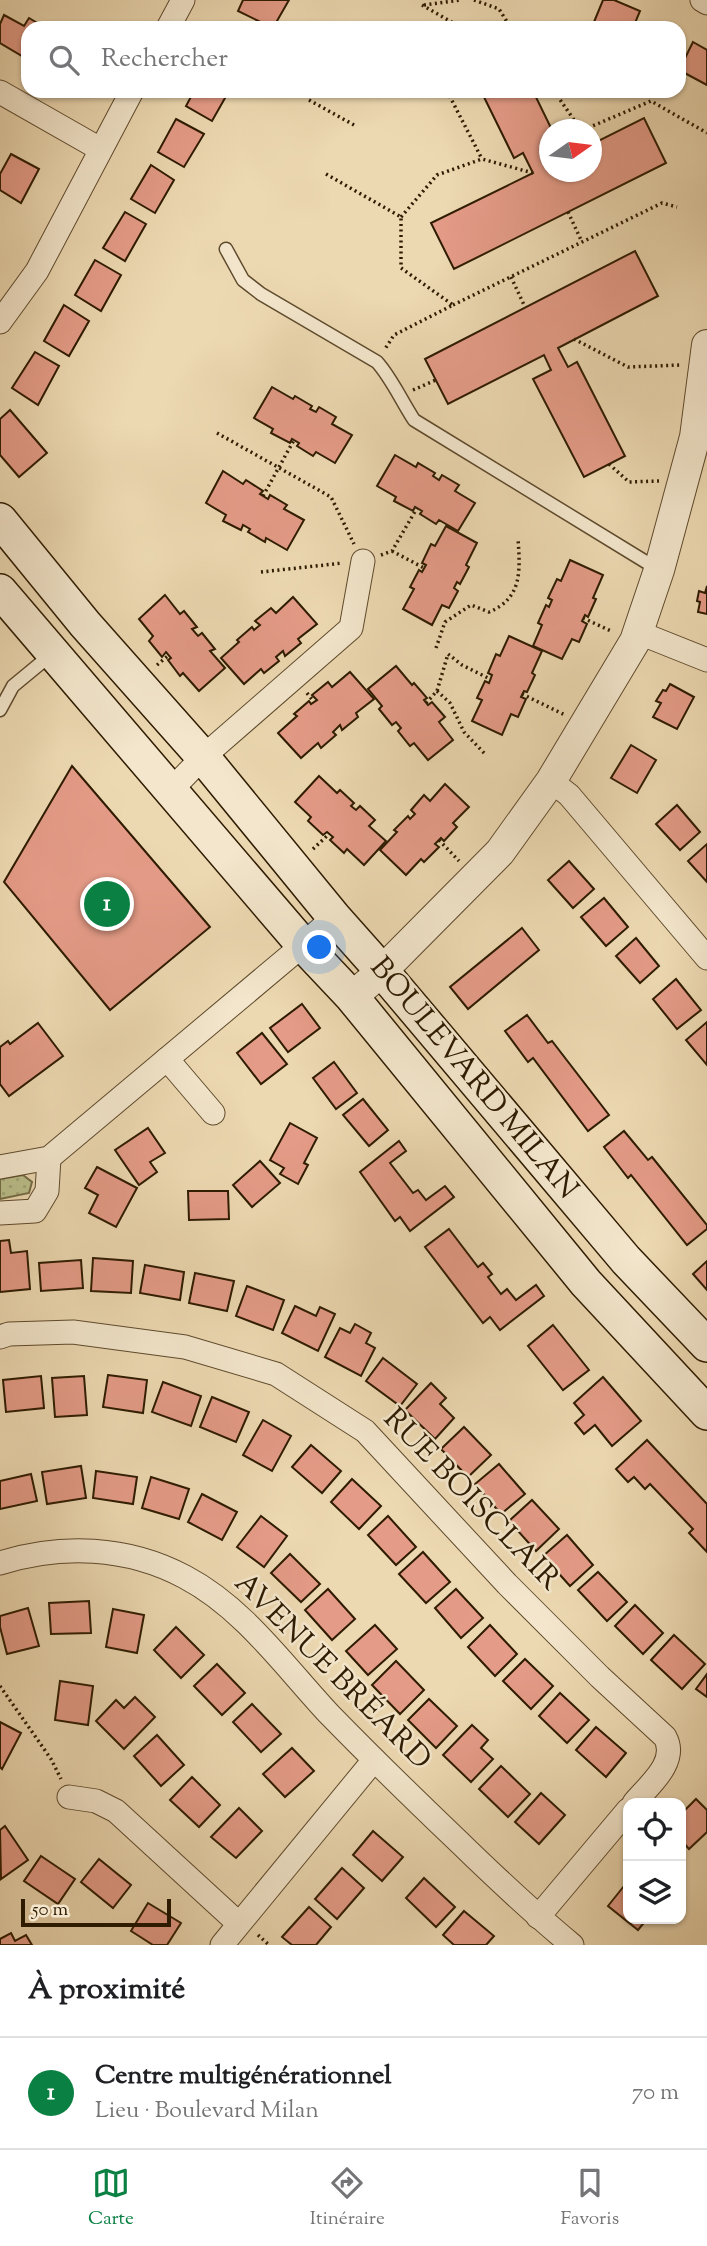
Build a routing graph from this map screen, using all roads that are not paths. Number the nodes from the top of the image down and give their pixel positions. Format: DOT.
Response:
graph roads {
  1 [pos="183,0"];
  2 [pos="702,0"];
  3 [pos="707,3"];
  4 [pos="171,21"];
  5 [pos="0,92"];
  6 [pos="128,98"];
  7 [pos="100,149"];
  8 [pos="226,249"];
  9 [pos="0,322"];
  10 [pos="707,345"];
  11 [pos="701,438"];
  12 [pos="0,520"];
  13 [pos="363,561"];
  14 [pos="659,570"];
  15 [pos="0,591"];
  16 [pos="624,631"];
  17 [pos="53,653"];
  18 [pos="707,660"];
  19 [pos="0,710"];
  20 [pos="203,757"];
  21 [pos="551,781"];
  22 [pos="172,789"];
  23 [pos="334,917"];
  24 [pos="303,945"];
  25 [pos="707,958"];
  26 [pos="382,971"];
  27 [pos="352,997"];
  28 [pos="167,1059"];
  29 [pos="213,1112"];
  30 [pos="49,1158"];
  31 [pos="0,1167"];
  32 [pos="0,1213"];
  33 [pos="0,1337"];
  34 [pos="707,1345"];
  35 [pos="707,1413"];
  36 [pos="0,1563"];
  37 [pos="374,1760"];
  38 [pos="69,1797"];
  39 [pos="638,1798"];
  40 [pos="623,1816"];
  41 [pos="538,1917"];
  42 [pos="238,1923"];
  43 [pos="222,1945"];
  44 [pos="572,1945"];
  1 -- 4 [label="street"];
  2 -- 3 [label="street"];
  5 -- 7 [label="street"];
  6 -- 7 [label="street"];
  7 -- 9 [label="street"];
  8 -- 14 [label="lane"];
  10 -- 11 [label="street"];
  11 -- 14 [label="street"];
  12 -- 20 [label="main road, BOULEVARD MILAN"];
  13 -- 20 [label="street"];
  14 -- 16 [label="street"];
  15 -- 17 [label="main road, BOULEVARD MILAN"];
  16 -- 18 [label="street"];
  16 -- 21 [label="street"];
  17 -- 19 [label="lane"];
  17 -- 22 [label="main road, BOULEVARD MILAN"];
  20 -- 22 [label="street"];
  20 -- 23 [label="main road, BOULEVARD MILAN"];
  21 -- 25 [label="street"];
  21 -- 26 [label="street"];
  22 -- 24 [label="main road, BOULEVARD MILAN"];
  23 -- 24 [label="street"];
  23 -- 26 [label="main road, BOULEVARD MILAN"];
  24 -- 27 [label="main road, BOULEVARD MILAN"];
  24 -- 28 [label="street"];
  26 -- 27 [label="street"];
  26 -- 34 [label="main road, BOULEVARD MILAN"];
  27 -- 35 [label="main road, BOULEVARD MILAN"];
  28 -- 29 [label="street"];
  28 -- 30 [label="street"];
  30 -- 31 [label="street"];
  30 -- 32 [label="street"];
  33 -- 39 [label="street, RUE BOISCLAIR"];
  36 -- 37 [label="street, AVENUE BRÉARD"];
  37 -- 41 [label="street, AVENUE BRÉARD"];
  37 -- 42 [label="street"];
  38 -- 42 [label="street"];
  40 -- 41 [label="street"];
  41 -- 44 [label="street, AVENUE BRÉARD"];
  42 -- 43 [label="street"];
}
